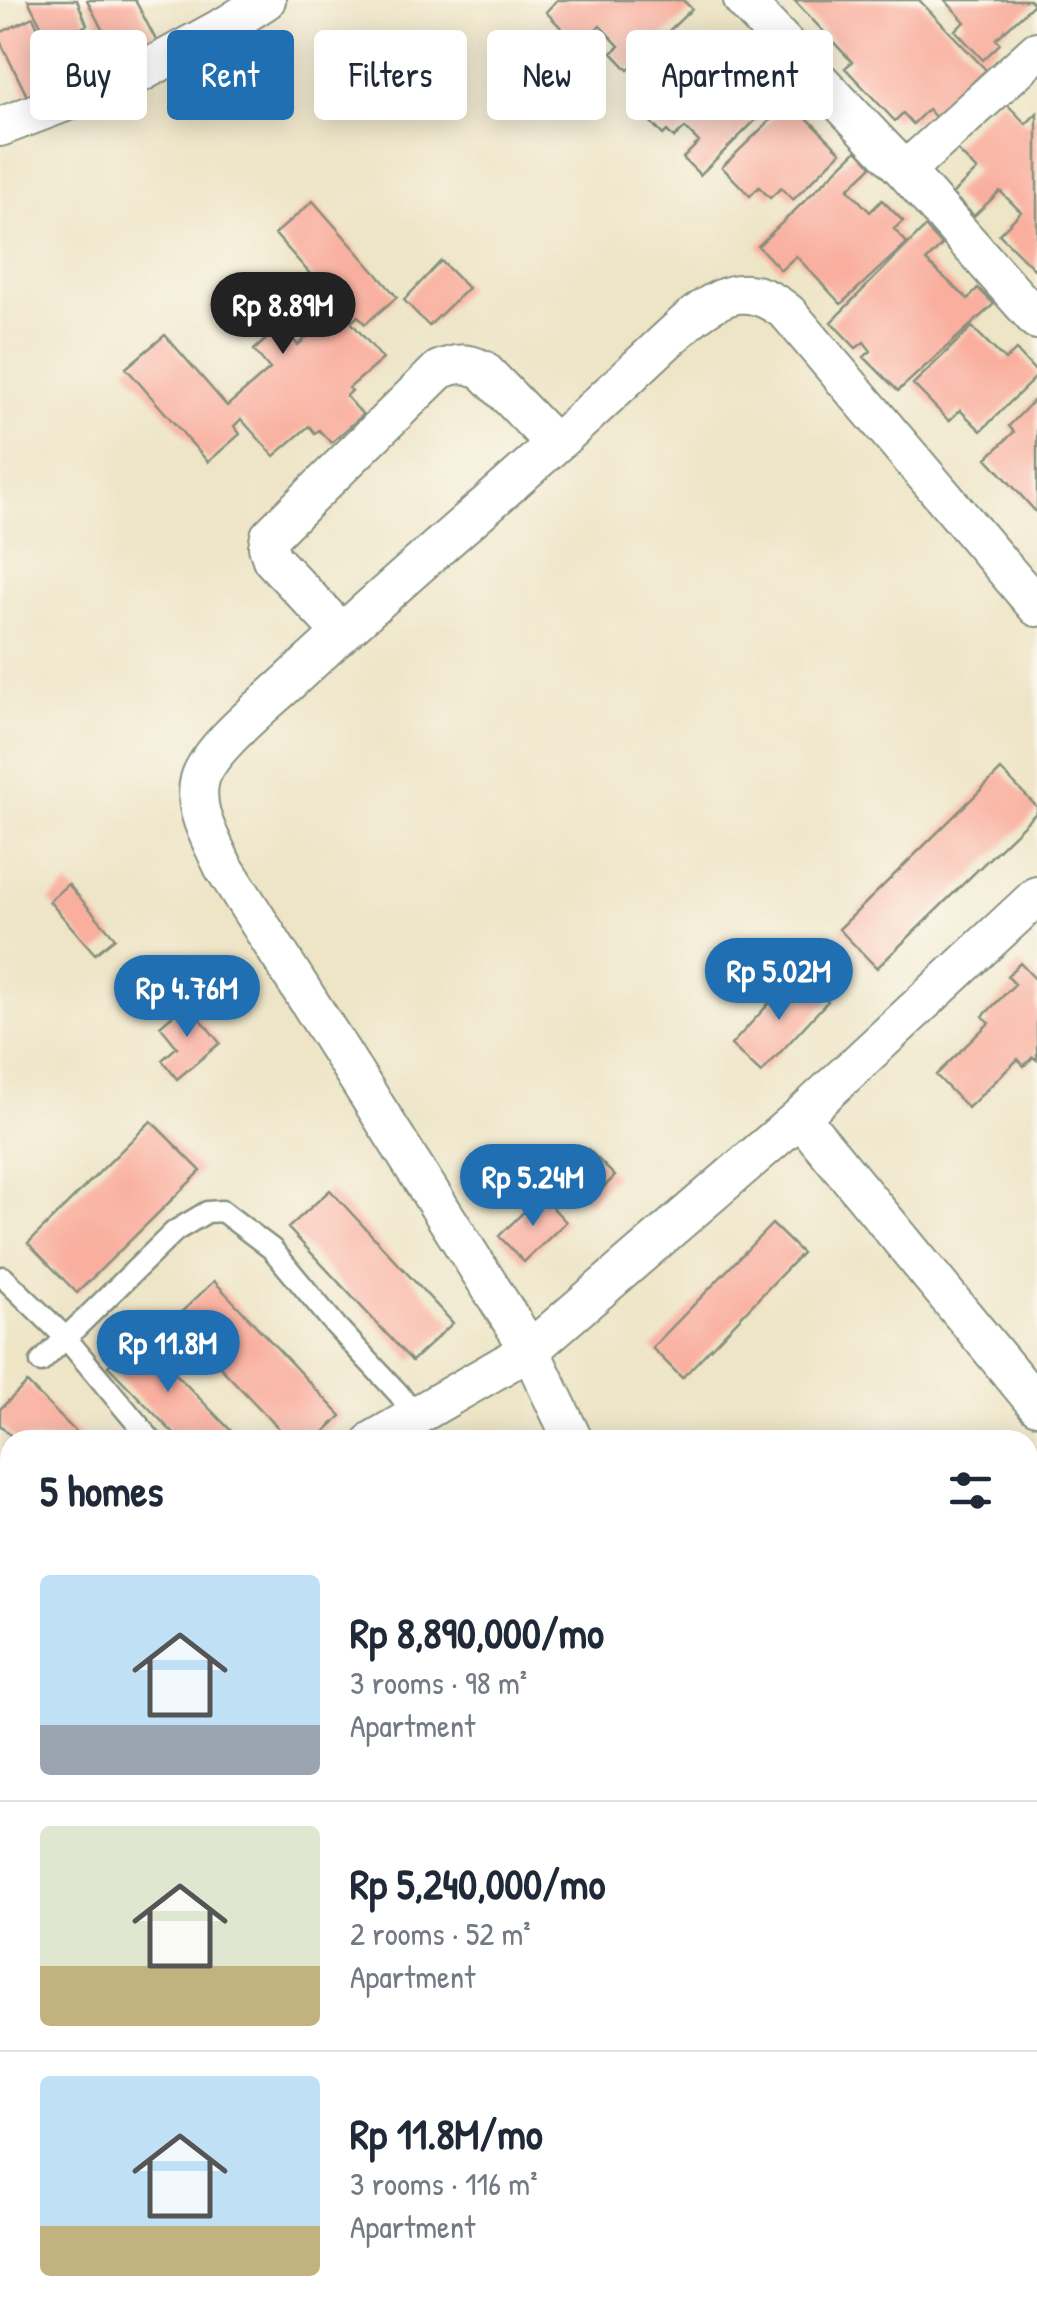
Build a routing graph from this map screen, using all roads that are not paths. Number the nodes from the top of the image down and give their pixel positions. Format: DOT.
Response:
graph roads {
  1 [pos="266,0"];
  2 [pos="743,0"];
  3 [pos="222,12"];
  4 [pos="1037,50"];
  5 [pos="0,127"];
  6 [pos="904,171"];
  7 [pos="1037,320"];
  8 [pos="555,444"];
  9 [pos="1037,608"];
  10 [pos="342,633"];
  11 [pos="1037,896"];
  12 [pos="800,1117"];
  13 [pos="3,1277"];
  14 [pos="65,1338"];
  15 [pos="530,1350"];
  16 [pos="41,1362"];
  17 [pos="1037,1406"];
  18 [pos="414,1415"];
  19 [pos="143,1430"];
  20 [pos="390,1430"];
  21 [pos="569,1430"];
  1 -- 3 [label="street"];
  2 -- 6 [label="street"];
  3 -- 5 [label="street"];
  4 -- 6 [label="street"];
  6 -- 7 [label="street"];
  8 -- 9 [label="street"];
  8 -- 10 [label="street"];
  8 -- 10 [label="street"];
  10 -- 15 [label="street"];
  11 -- 12 [label="street"];
  12 -- 15 [label="street"];
  12 -- 17 [label="street"];
  13 -- 14 [label="lane"];
  14 -- 16 [label="lane"];
  14 -- 18 [label="lane"];
  14 -- 19 [label="lane"];
  15 -- 18 [label="street"];
  15 -- 21 [label="street"];
  18 -- 20 [label="street"];
}
